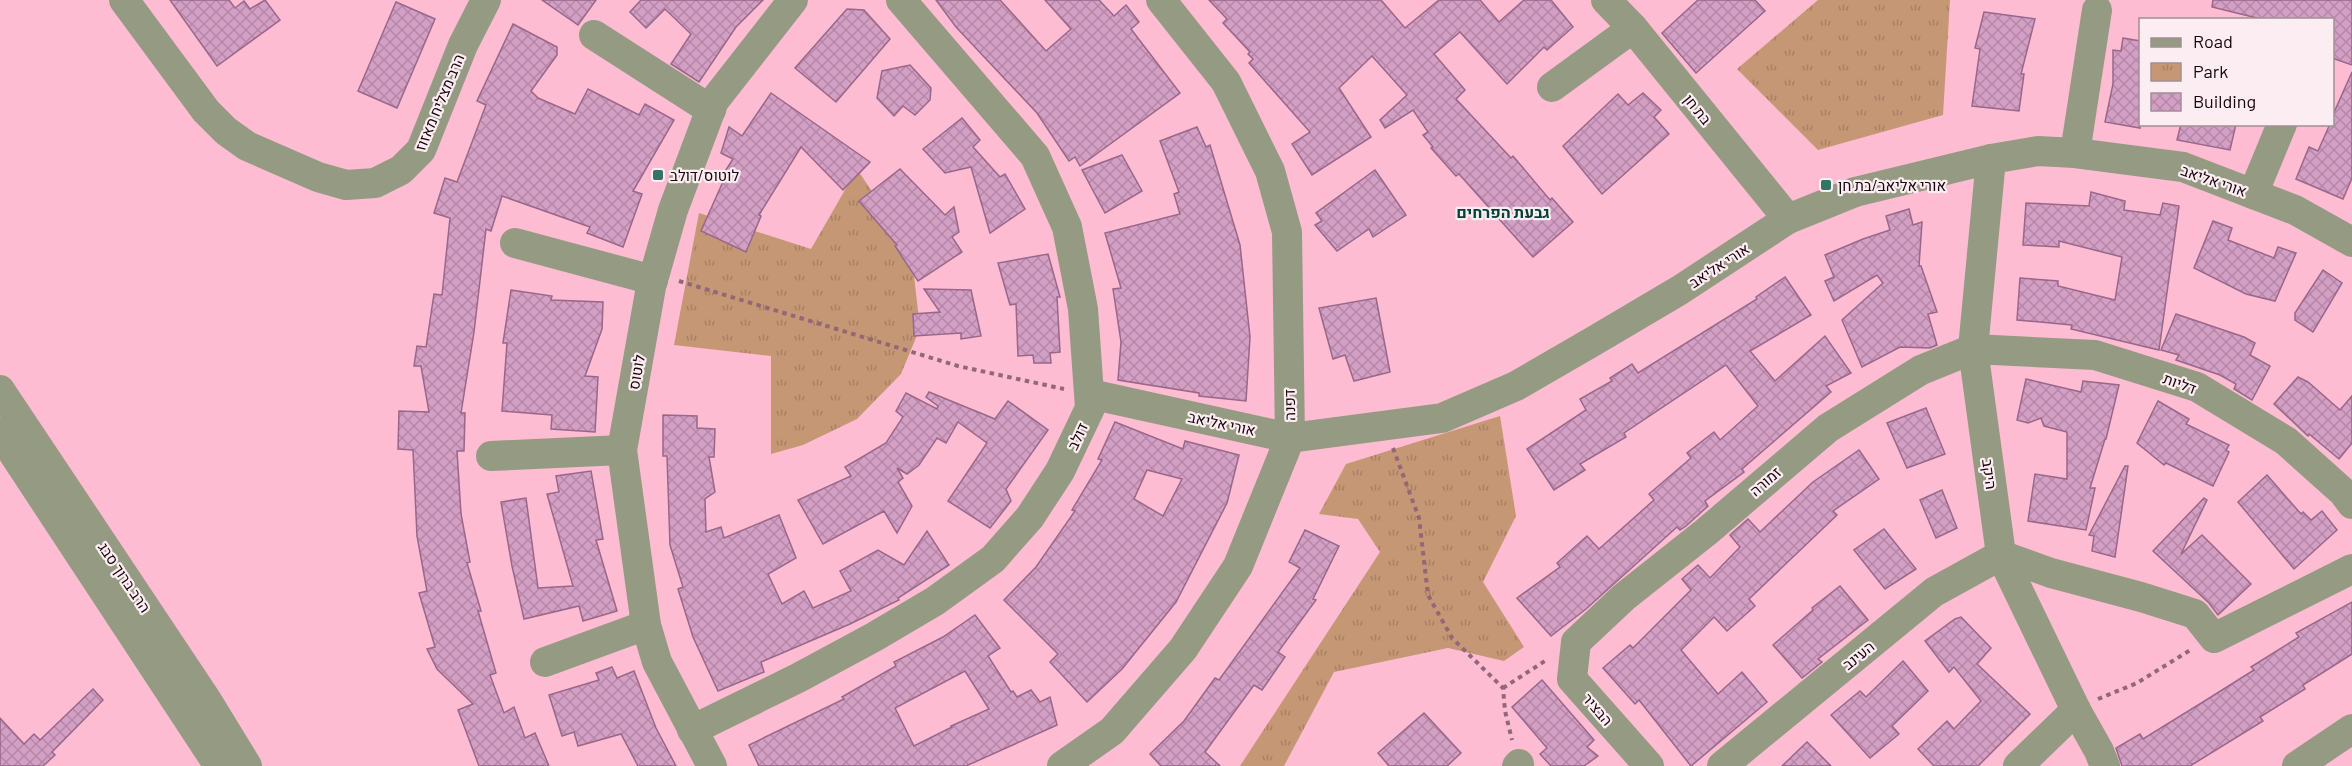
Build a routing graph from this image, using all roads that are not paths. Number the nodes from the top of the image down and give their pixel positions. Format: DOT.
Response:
graph roads {
  1 [pos="124,0"];
  2 [pos="486,0"];
  3 [pos="793,0"];
  4 [pos="901,0"];
  5 [pos="1161,0"];
  6 [pos="1613,2"];
  7 [pos="2097,10"];
  8 [pos="1633,28"];
  9 [pos="594,35"];
  10 [pos="1552,87"];
  11 [pos="711,110"];
  12 [pos="2281,126"];
  13 [pos="2075,153"];
  14 [pos="1991,159"];
  15 [pos="2253,194"];
  16 [pos="1788,219"];
  17 [pos="2352,242"];
  18 [pos="515,243"];
  19 [pos="654,277"];
  20 [pos="1973,349"];
  21 [pos="0,390"];
  22 [pos="1090,394"];
  23 [pos="0,433"];
  24 [pos="1290,438"];
  25 [pos="622,450"];
  26 [pos="490,456"];
  27 [pos="2352,504"];
  28 [pos="2001,555"];
  29 [pos="2352,569"];
  30 [pos="646,625"];
  31 [pos="1575,642"];
  32 [pos="545,662"];
  33 [pos="2076,710"];
  34 [pos="692,729"];
  35 [pos="2352,729"];
  36 [pos="219,766"];
  37 [pos="247,766"];
  38 [pos="712,766"];
  39 [pos="1062,766"];
  40 [pos="1648,766"];
  41 [pos="1722,766"];
  42 [pos="2018,766"];
  43 [pos="2105,766"];
  44 [pos="2297,766"];
  1 -- 2 [label="street, הרב מצליח מאזוז"];
  3 -- 11 [label="street, לוטוס"];
  4 -- 22 [label="street, דולב"];
  5 -- 24 [label="street, דפנה"];
  6 -- 8 [label="street, בת חן"];
  7 -- 13 [label="street"];
  8 -- 10 [label="street"];
  8 -- 16 [label="street, בת חן"];
  9 -- 11 [label="street"];
  11 -- 19 [label="street, לוטוס"];
  12 -- 15 [label="street"];
  13 -- 14 [label="street, אורי אליאב"];
  13 -- 15 [label="street, אורי אליאב"];
  14 -- 16 [label="street, אורי אליאב"];
  14 -- 20 [label="street, היקב"];
  15 -- 17 [label="street, אורי אליאב"];
  16 -- 24 [label="street, אורי אליאב"];
  18 -- 19 [label="street"];
  19 -- 25 [label="street, לוטוס"];
  20 -- 27 [label="street, דליות"];
  20 -- 28 [label="street, היקב"];
  20 -- 31 [label="street, זמורה"];
  21 -- 37 [label="street, הרב ברוך סבג"];
  22 -- 24 [label="street, אורי אליאב"];
  22 -- 34 [label="street, דולב"];
  23 -- 36 [label="street, הרב ברוך סבג"];
  24 -- 39 [label="street, דפנה"];
  25 -- 26 [label="street"];
  25 -- 30 [label="street, לוטוס"];
  28 -- 29 [label="street"];
  28 -- 33 [label="street, היקב"];
  28 -- 41 [label="street, העינב"];
  30 -- 32 [label="street"];
  30 -- 34 [label="street, לוטוס"];
  31 -- 40 [label="street, הבציר"];
  33 -- 42 [label="street"];
  33 -- 43 [label="street, היקב"];
  34 -- 38 [label="street, לוטוס"];
  35 -- 44 [label="street"];
}
